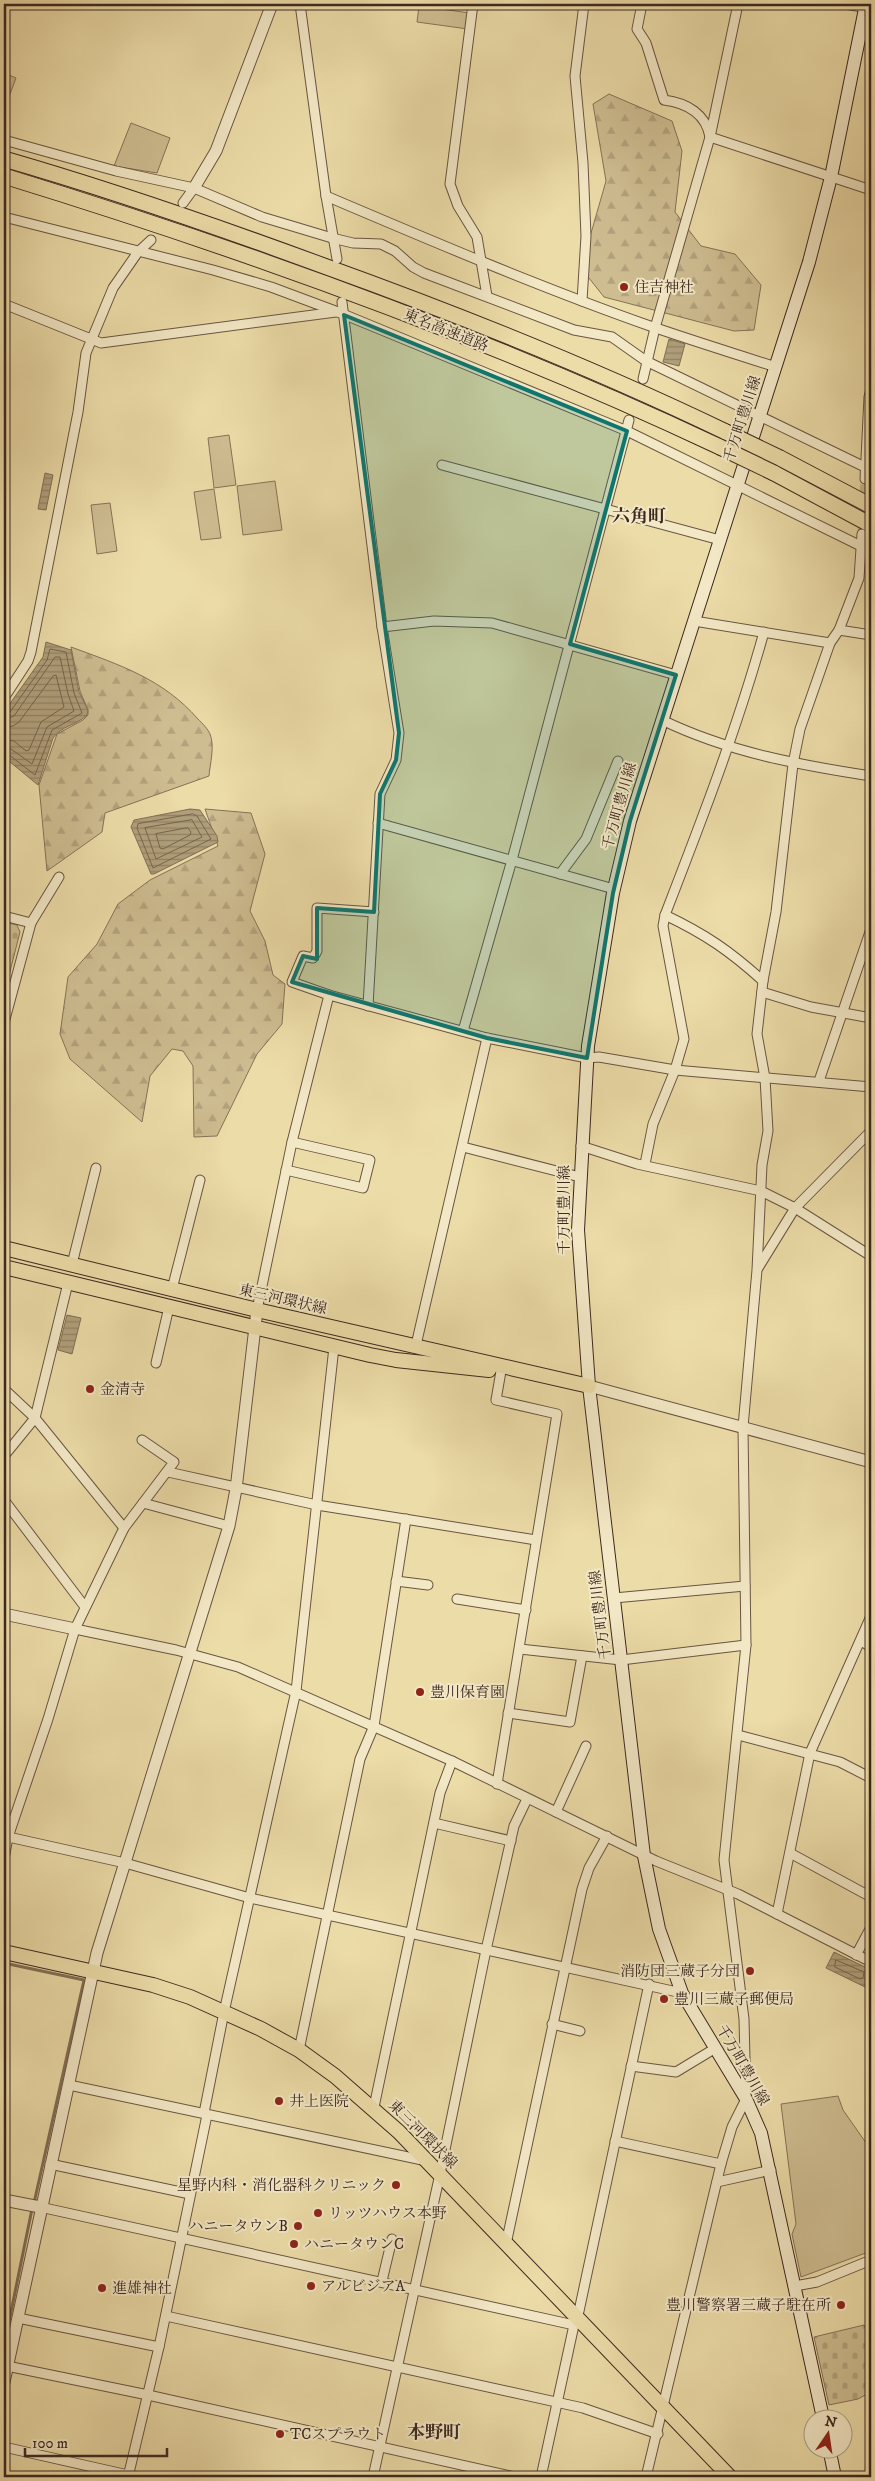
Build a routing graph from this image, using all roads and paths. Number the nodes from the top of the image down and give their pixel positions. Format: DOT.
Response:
graph roads {
  1 [pos="272,4"];
  2 [pos="300,4"];
  3 [pos="473,4"];
  4 [pos="584,4"];
  5 [pos="642,4"];
  6 [pos="738,4"];
  7 [pos="845,4"];
  8 [pos="868,7"];
  9 [pos="710,137"];
  10 [pos="4,140"];
  11 [pos="4,158"];
  12 [pos="4,176"];
  13 [pos="831,177"];
  14 [pos="194,188"];
  15 [pos="871,190"];
  16 [pos="326,196"];
  17 [pos="183,203"];
  18 [pos="4,217"];
  19 [pos="332,238"];
  20 [pos="151,240"];
  21 [pos="138,252"];
  22 [pos="337,259"];
  23 [pos="483,262"];
  24 [pos="487,296"];
  25 [pos="582,301"];
  26 [pos="342,302"];
  27 [pos="4,304"];
  28 [pos="341,314"];
  29 [pos="655,328"];
  30 [pos="91,341"];
  31 [pos="646,361"];
  32 [pos="776,367"];
  33 [pos="642,379"];
  34 [pos="871,389"];
  35 [pos="760,415"];
  36 [pos="629,420"];
  37 [pos="627,432"];
  38 [pos="442,465"];
  39 [pos="868,468"];
  40 [pos="865,479"];
  41 [pos="737,487"];
  42 [pos="871,506"];
  43 [pos="607,510"];
  44 [pos="866,529"];
  45 [pos="720,540"];
  46 [pos="861,545"];
  47 [pos="871,551"];
  48 [pos="694,621"];
  49 [pos="382,627"];
  50 [pos="839,630"];
  51 [pos="764,632"];
  52 [pos="871,635"];
  53 [pos="830,642"];
  54 [pos="570,644"];
  55 [pos="676,675"];
  56 [pos="4,698"];
  57 [pos="662,720"];
  58 [pos="729,746"];
  59 [pos="618,761"];
  60 [pos="793,764"];
  61 [pos="871,776"];
  62 [pos="378,823"];
  63 [pos="512,860"];
  64 [pos="560,874"];
  65 [pos="59,877"];
  66 [pos="614,889"];
  67 [pos="374,912"];
  68 [pos="665,915"];
  69 [pos="4,916"];
  70 [pos="31,923"];
  71 [pos="871,929"];
  72 [pos="763,981"];
  73 [pos="762,992"];
  74 [pos="329,995"];
  75 [pos="368,1006"];
  76 [pos="842,1013"];
  77 [pos="871,1018"];
  78 [pos="4,1023"];
  79 [pos="463,1031"];
  80 [pos="487,1038"];
  81 [pos="587,1058"];
  82 [pos="675,1070"];
  83 [pos="765,1078"];
  84 [pos="819,1081"];
  85 [pos="871,1087"];
  86 [pos="871,1132"];
  87 [pos="292,1142"];
  88 [pos="581,1146"];
  89 [pos="463,1147"];
  90 [pos="645,1164"];
  91 [pos="96,1168"];
  92 [pos="286,1170"];
  93 [pos="580,1177"];
  94 [pos="200,1180"];
  95 [pos="761,1191"];
  96 [pos="795,1208"];
  97 [pos="4,1248"];
  98 [pos="871,1256"];
  99 [pos="72,1264"];
  100 [pos="4,1267"];
  101 [pos="757,1270"];
  102 [pos="68,1283"];
  103 [pos="172,1289"];
  104 [pos="169,1307"];
  105 [pos="257,1310"];
  106 [pos="254,1328"];
  107 [pos="416,1345"];
  108 [pos="334,1347"];
  109 [pos="156,1363"];
  110 [pos="502,1371"];
  111 [pos="556,1378"];
  112 [pos="589,1386"];
  113 [pos="4,1389"];
  114 [pos="36,1418"];
  115 [pos="743,1427"];
  116 [pos="142,1440"];
  117 [pos="4,1456"];
  118 [pos="871,1462"];
  119 [pos="168,1472"];
  120 [pos="236,1489"];
  121 [pos="4,1500"];
  122 [pos="144,1503"];
  123 [pos="317,1505"];
  124 [pos="406,1519"];
  125 [pos="229,1526"];
  126 [pos="124,1528"];
  127 [pos="536,1540"];
  128 [pos="396,1581"];
  129 [pos="428,1586"];
  130 [pos="745,1586"];
  131 [pos="614,1598"];
  132 [pos="456,1599"];
  133 [pos="85,1607"];
  134 [pos="526,1610"];
  135 [pos="4,1614"];
  136 [pos="871,1616"];
  137 [pos="75,1629"];
  138 [pos="861,1641"];
  139 [pos="746,1645"];
  140 [pos="871,1647"];
  141 [pos="520,1649"];
  142 [pos="191,1654"];
  143 [pos="582,1656"];
  144 [pos="621,1660"];
  145 [pos="296,1691"];
  146 [pos="508,1713"];
  147 [pos="374,1726"];
  148 [pos="738,1736"];
  149 [pos="586,1746"];
  150 [pos="810,1753"];
  151 [pos="452,1761"];
  152 [pos="871,1778"];
  153 [pos="498,1784"];
  154 [pos="527,1799"];
  155 [pos="556,1812"];
  156 [pos="434,1823"];
  157 [pos="606,1836"];
  158 [pos="6,1837"];
  159 [pos="511,1841"];
  160 [pos="790,1852"];
  161 [pos="644,1856"];
  162 [pos="4,1859"];
  163 [pos="125,1863"];
  164 [pos="727,1890"];
  165 [pos="871,1897"];
  166 [pos="250,1898"];
  167 [pos="777,1914"];
  168 [pos="326,1915"];
  169 [pos="871,1927"];
  170 [pos="412,1933"];
  171 [pos="486,1950"];
  172 [pos="4,1952"];
  173 [pos="856,1955"];
  174 [pos="871,1962"];
  175 [pos="564,1967"];
  176 [pos="93,1972"];
  177 [pos="649,1984"];
  178 [pos="682,1993"];
  179 [pos="224,2012"];
  180 [pos="552,2024"];
  181 [pos="580,2031"];
  182 [pos="298,2050"];
  183 [pos="714,2050"];
  184 [pos="631,2066"];
  185 [pos="68,2085"];
  186 [pos="746,2099"];
  187 [pos="374,2108"];
  188 [pos="205,2114"];
  189 [pos="615,2141"];
  190 [pos="427,2162"];
  191 [pos="50,2164"];
  192 [pos="721,2164"];
  193 [pos="771,2170"];
  194 [pos="440,2174"];
  195 [pos="717,2182"];
  196 [pos="190,2194"];
  197 [pos="4,2200"];
  198 [pos="40,2207"];
  199 [pos="181,2238"];
  200 [pos="392,2239"];
  201 [pos="506,2244"];
  202 [pos="871,2260"];
  203 [pos="382,2281"];
  204 [pos="795,2286"];
  205 [pos="414,2289"];
  206 [pos="166,2316"];
  207 [pos="18,2318"];
  208 [pos="575,2321"];
  209 [pos="9,2335"];
  210 [pos="159,2347"];
  211 [pos="7,2366"];
  212 [pos="397,2368"];
  213 [pos="4,2382"];
  214 [pos="148,2395"];
  215 [pos="557,2403"];
  216 [pos="664,2407"];
  217 [pos="821,2408"];
  218 [pos="658,2434"];
  219 [pos="4,2447"];
  220 [pos="379,2448"];
  221 [pos="831,2458"];
  222 [pos="131,2477"];
  223 [pos="373,2477"];
  224 [pos="515,2477"];
  225 [pos="541,2477"];
  226 [pos="646,2477"];
  227 [pos="730,2477"];
  228 [pos="835,2477"];
  1 -- 14 [label="street"];
  2 -- 16 [label="street"];
  3 -- 23 [label="street"];
  4 -- 25 [label="street"];
  5 -- 9 [label="street"];
  6 -- 9 [label="street"];
  7 -- 8 [label="street"];
  8 -- 13 [label="main road, 千万町豊川線"];
  9 -- 13 [label="street"];
  9 -- 29 [label="street"];
  10 -- 14 [label="street"];
  11 -- 42 [label="highway, 東名高速道路, bridge"];
  12 -- 44 [label="highway, 東名高速道路, bridge"];
  13 -- 15 [label="street"];
  13 -- 32 [label="main road, 千万町豊川線"];
  14 -- 17 [label="street"];
  14 -- 19 [label="street"];
  16 -- 19 [label="street"];
  16 -- 23 [label="street"];
  18 -- 21 [label="street"];
  19 -- 22 [label="street"];
  19 -- 24 [label="street"];
  20 -- 21 [label="street"];
  21 -- 28 [label="street"];
  21 -- 30 [label="street"];
  23 -- 24 [label="street"];
  23 -- 25 [label="street"];
  24 -- 31 [label="street"];
  25 -- 29 [label="street"];
  26 -- 28 [label="street"];
  27 -- 30 [label="street"];
  28 -- 30 [label="street"];
  28 -- 37 [label="street"];
  28 -- 49 [label="street"];
  29 -- 31 [label="street"];
  29 -- 32 [label="street"];
  30 -- 56 [label="street"];
  31 -- 33 [label="street"];
  31 -- 35 [label="street"];
  32 -- 35 [label="main road, 千万町豊川線"];
  34 -- 39 [label="street"];
  35 -- 39 [label="street"];
  35 -- 41 [label="main road, 千万町豊川線"];
  36 -- 37 [label="street"];
  37 -- 41 [label="street"];
  37 -- 43 [label="street"];
  38 -- 43 [label="street"];
  39 -- 40 [label="street"];
  41 -- 45 [label="main road, 千万町豊川線"];
  41 -- 46 [label="street"];
  43 -- 45 [label="street"];
  43 -- 54 [label="street"];
  44 -- 46 [label="street"];
  45 -- 48 [label="main road, 千万町豊川線"];
  46 -- 47 [label="street"];
  46 -- 50 [label="street"];
  48 -- 51 [label="street"];
  48 -- 55 [label="main road, 千万町豊川線"];
  49 -- 54 [label="street"];
  49 -- 62 [label="street"];
  50 -- 52 [label="street"];
  50 -- 53 [label="street"];
  51 -- 53 [label="street"];
  51 -- 58 [label="street"];
  53 -- 60 [label="street"];
  54 -- 55 [label="street"];
  54 -- 63 [label="street"];
  55 -- 57 [label="main road, 千万町豊川線"];
  57 -- 58 [label="street"];
  57 -- 66 [label="main road, 千万町豊川線"];
  58 -- 60 [label="street"];
  58 -- 68 [label="street"];
  59 -- 64 [label="street"];
  60 -- 61 [label="street"];
  60 -- 72 [label="street"];
  62 -- 63 [label="street"];
  62 -- 67 [label="street"];
  63 -- 64 [label="street"];
  63 -- 79 [label="street"];
  64 -- 66 [label="street"];
  65 -- 70 [label="street"];
  66 -- 81 [label="main road, 千万町豊川線"];
  67 -- 74 [label="street"];
  67 -- 75 [label="street"];
  68 -- 72 [label="street"];
  68 -- 82 [label="street"];
  69 -- 70 [label="street"];
  70 -- 78 [label="street"];
  71 -- 76 [label="street"];
  72 -- 73 [label="street"];
  73 -- 76 [label="street"];
  73 -- 83 [label="street"];
  74 -- 75 [label="street"];
  74 -- 87 [label="street"];
  75 -- 79 [label="street"];
  76 -- 77 [label="street"];
  76 -- 84 [label="street"];
  79 -- 80 [label="street"];
  80 -- 81 [label="street"];
  80 -- 89 [label="street"];
  81 -- 82 [label="street"];
  81 -- 88 [label="main road, 千万町豊川線"];
  82 -- 83 [label="street"];
  82 -- 90 [label="street"];
  83 -- 84 [label="street"];
  83 -- 95 [label="street"];
  84 -- 85 [label="street"];
  86 -- 96 [label="street"];
  87 -- 92 [label="street"];
  87 -- 92 [label="street"];
  88 -- 90 [label="street"];
  88 -- 93 [label="main road, 千万町豊川線"];
  89 -- 93 [label="street"];
  89 -- 107 [label="street"];
  90 -- 95 [label="street"];
  91 -- 99 [label="street"];
  92 -- 105 [label="street"];
  93 -- 112 [label="main road, 千万町豊川線"];
  94 -- 103 [label="street"];
  95 -- 96 [label="street"];
  95 -- 101 [label="street"];
  96 -- 98 [label="street"];
  96 -- 101 [label="street"];
  97 -- 99 [label="main road, 東三河環状線"];
  99 -- 103 [label="main road, 東三河環状線"];
  100 -- 102 [label="main road, 東三河環状線"];
  101 -- 115 [label="street"];
  102 -- 104 [label="main road, 東三河環状線"];
  102 -- 114 [label="street"];
  103 -- 105 [label="main road, 東三河環状線"];
  104 -- 106 [label="main road, 東三河環状線"];
  104 -- 109 [label="street"];
  105 -- 106 [label="street"];
  105 -- 107 [label="main road, 東三河環状線"];
  106 -- 108 [label="main road, 東三河環状線"];
  106 -- 120 [label="street"];
  107 -- 111 [label="main road, 東三河環状線"];
  108 -- 110 [label="main road, 東三河環状線"];
  108 -- 123 [label="street"];
  110 -- 111 [label="main road, 東三河環状線"];
  110 -- 127 [label="street"];
  111 -- 112 [label="main road, 東三河環状線"];
  112 -- 115 [label="street"];
  112 -- 131 [label="main road, 千万町豊川線"];
  113 -- 114 [label="street"];
  114 -- 117 [label="street"];
  114 -- 126 [label="street"];
  115 -- 118 [label="street"];
  115 -- 130 [label="street"];
  116 -- 119 [label="street"];
  119 -- 120 [label="street"];
  119 -- 122 [label="street"];
  120 -- 123 [label="street"];
  120 -- 125 [label="street"];
  121 -- 133 [label="street"];
  122 -- 125 [label="street"];
  122 -- 126 [label="street"];
  123 -- 124 [label="street"];
  123 -- 145 [label="street"];
  124 -- 127 [label="street"];
  124 -- 128 [label="street"];
  125 -- 142 [label="street"];
  126 -- 133 [label="street"];
  127 -- 134 [label="street"];
  128 -- 129 [label="street"];
  128 -- 147 [label="street"];
  130 -- 131 [label="street"];
  130 -- 139 [label="street"];
  131 -- 144 [label="main road, 千万町豊川線"];
  132 -- 134 [label="street"];
  133 -- 137 [label="street"];
  134 -- 141 [label="street"];
  135 -- 137 [label="street"];
  136 -- 138 [label="street"];
  137 -- 142 [label="street"];
  137 -- 158 [label="street"];
  138 -- 140 [label="street"];
  138 -- 150 [label="street"];
  139 -- 144 [label="street"];
  139 -- 148 [label="street"];
  141 -- 143 [label="street"];
  141 -- 146 [label="street"];
  142 -- 145 [label="street"];
  142 -- 163 [label="street"];
  143 -- 144 [label="street"];
  143 -- 146 [label="street"];
  144 -- 161 [label="main road, 千万町豊川線"];
  145 -- 147 [label="street"];
  145 -- 166 [label="street"];
  146 -- 153 [label="street"];
  147 -- 151 [label="street"];
  147 -- 168 [label="street"];
  148 -- 150 [label="street"];
  148 -- 164 [label="street"];
  149 -- 155 [label="street"];
  150 -- 152 [label="street"];
  150 -- 160 [label="street"];
  151 -- 153 [label="street"];
  151 -- 156 [label="street"];
  153 -- 154 [label="street"];
  154 -- 155 [label="street"];
  154 -- 159 [label="street"];
  155 -- 157 [label="street"];
  156 -- 159 [label="street"];
  156 -- 170 [label="street"];
  157 -- 161 [label="street"];
  157 -- 175 [label="street"];
  158 -- 162 [label="street"];
  158 -- 163 [label="street"];
  159 -- 171 [label="street"];
  160 -- 165 [label="street"];
  160 -- 167 [label="street"];
  161 -- 164 [label="street"];
  161 -- 178 [label="main road, 千万町豊川線"];
  163 -- 166 [label="street"];
  163 -- 176 [label="street"];
  164 -- 167 [label="street"];
  164 -- 186 [label="street"];
  166 -- 168 [label="street"];
  166 -- 179 [label="street"];
  167 -- 173 [label="street"];
  168 -- 170 [label="street"];
  168 -- 182 [label="street"];
  169 -- 173 [label="street"];
  170 -- 171 [label="street"];
  170 -- 187 [label="street"];
  171 -- 175 [label="street"];
  171 -- 194 [label="street"];
  172 -- 176 [label="main road, 東三河環状線"];
  173 -- 174 [label="street"];
  175 -- 177 [label="street"];
  175 -- 180 [label="street"];
  176 -- 179 [label="main road, 東三河環状線"];
  176 -- 185 [label="street"];
  177 -- 178 [label="street"];
  177 -- 184 [label="street"];
  178 -- 183 [label="main road, 千万町豊川線"];
  179 -- 182 [label="main road, 東三河環状線"];
  179 -- 188 [label="street"];
  180 -- 181 [label="street"];
  180 -- 201 [label="street"];
  182 -- 187 [label="main road, 東三河環状線"];
  183 -- 184 [label="street"];
  183 -- 186 [label="main road, 千万町豊川線"];
  184 -- 189 [label="street"];
  185 -- 188 [label="street"];
  185 -- 191 [label="street"];
  186 -- 192 [label="street"];
  186 -- 193 [label="main road, 千万町豊川線"];
  187 -- 190 [label="main road, 東三河環状線"];
  188 -- 190 [label="street"];
  188 -- 196 [label="street"];
  189 -- 192 [label="street"];
  189 -- 208 [label="street"];
  190 -- 194 [label="main road, 東三河環状線"];
  191 -- 196 [label="street"];
  191 -- 198 [label="street"];
  192 -- 195 [label="street"];
  193 -- 195 [label="street"];
  193 -- 204 [label="main road, 千万町豊川線"];
  194 -- 201 [label="main road, 東三河環状線"];
  194 -- 205 [label="street"];
  195 -- 216 [label="street"];
  196 -- 199 [label="street"];
  197 -- 198 [label="street"];
  198 -- 199 [label="street"];
  198 -- 207 [label="street"];
  199 -- 203 [label="street"];
  199 -- 206 [label="street"];
  200 -- 203 [label="street"];
  201 -- 208 [label="main road, 東三河環状線"];
  202 -- 204 [label="street"];
  203 -- 205 [label="street"];
  204 -- 217 [label="main road, 千万町豊川線"];
  205 -- 208 [label="street"];
  205 -- 212 [label="street"];
  206 -- 210 [label="street"];
  206 -- 212 [label="street"];
  207 -- 209 [label="street"];
  207 -- 210 [label="street"];
  208 -- 215 [label="street"];
  208 -- 216 [label="main road, 東三河環状線"];
  209 -- 211 [label="street"];
  210 -- 214 [label="street"];
  211 -- 213 [label="street"];
  211 -- 214 [label="street"];
  212 -- 215 [label="street"];
  212 -- 220 [label="street"];
  214 -- 220 [label="street"];
  214 -- 222 [label="street"];
  215 -- 218 [label="street"];
  215 -- 225 [label="street"];
  216 -- 218 [label="street"];
  216 -- 227 [label="main road, 東三河環状線"];
  218 -- 226 [label="street"];
  219 -- 222 [label="street"];
  220 -- 223 [label="street"];
  220 -- 224 [label="street"];
  221 -- 228 [label="main road"];
}
